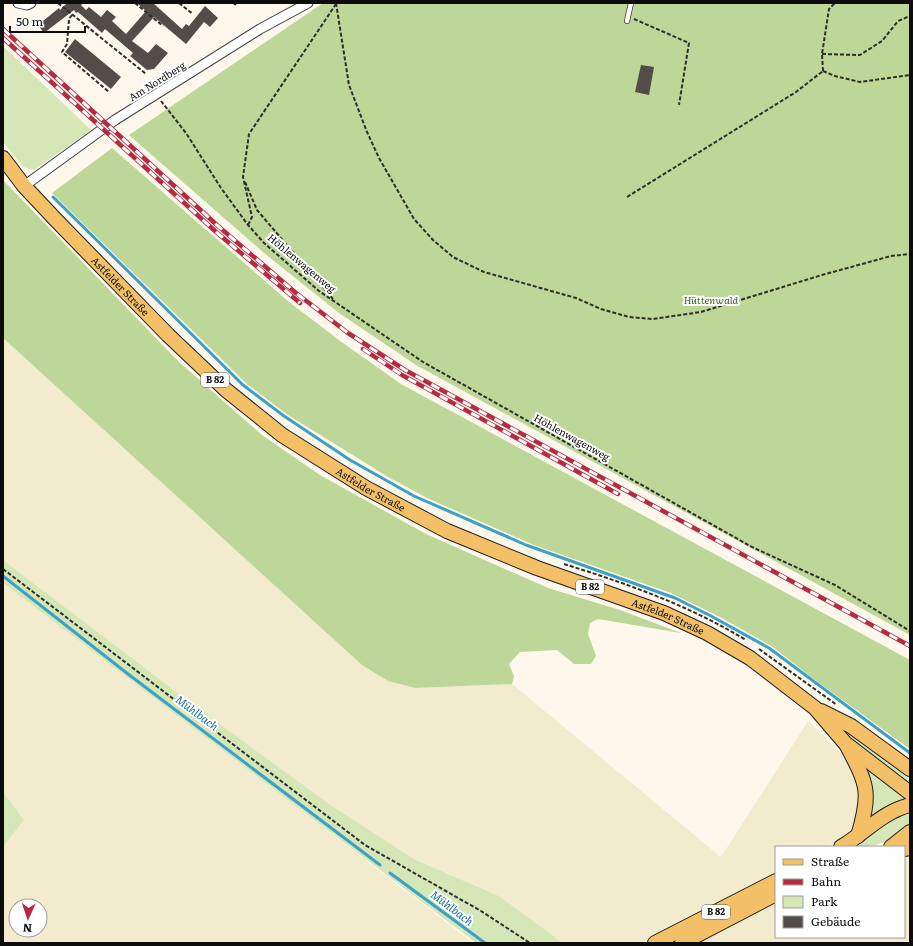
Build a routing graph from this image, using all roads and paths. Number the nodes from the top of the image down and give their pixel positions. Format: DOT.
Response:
graph roads {
  1 [pos="18,3"];
  2 [pos="32,3"];
  3 [pos="58,3"];
  4 [pos="135,3"];
  5 [pos="179,3"];
  6 [pos="308,3"];
  7 [pos="336,3"];
  8 [pos="631,3"];
  9 [pos="835,3"];
  10 [pos="193,14"];
  11 [pos="72,15"];
  12 [pos="910,16"];
  13 [pos="627,19"];
  14 [pos="163,26"];
  15 [pos="822,54"];
  16 [pos="823,71"];
  17 [pos="146,74"];
  18 [pos="910,75"];
  19 [pos="109,92"];
  20 [pos="156,95"];
  21 [pos="679,105"];
  22 [pos="3,158"];
  23 [pos="243,177"];
  24 [pos="24,186"];
  25 [pos="627,197"];
  26 [pos="248,225"];
  27 [pos="910,254"];
  28 [pos="336,303"];
  29 [pos="560,563"];
  30 [pos="3,569"];
  31 [pos="910,631"];
  32 [pos="747,641"];
  33 [pos="759,649"];
  34 [pos="815,708"];
  35 [pos="841,708"];
  36 [pos="846,743"];
  37 [pos="910,769"];
  38 [pos="910,793"];
  39 [pos="910,805"];
  40 [pos="910,832"];
  41 [pos="858,836"];
  42 [pos="843,846"];
  43 [pos="891,846"];
  44 [pos="775,882"];
  45 [pos="775,895"];
  46 [pos="530,943"];
  47 [pos="656,943"];
  48 [pos="682,943"];
  1 -- 2 [label="street"];
  3 -- 11 [label="path"];
  4 -- 14 [label="path"];
  5 -- 10 [label="path"];
  6 -- 20 [label="street, Am Nordberg"];
  7 -- 23 [label="path"];
  7 -- 27 [label="path"];
  8 -- 13 [label="lane"];
  9 -- 15 [label="path"];
  11 -- 17 [label="path"];
  11 -- 19 [label="path"];
  12 -- 15 [label="path"];
  13 -- 21 [label="path"];
  15 -- 16 [label="path"];
  16 -- 18 [label="path"];
  16 -- 25 [label="path"];
  20 -- 24 [label="street, Am Nordberg"];
  20 -- 26 [label="path, Höhlenwagenweg"];
  22 -- 24 [label="main road, Astfelder Straße / B 82"];
  23 -- 26 [label="path"];
  23 -- 28 [label="path"];
  24 -- 34 [label="main road, Astfelder Straße / B 82"];
  26 -- 28 [label="path, Höhlenwagenweg"];
  28 -- 31 [label="path, Höhlenwagenweg"];
  29 -- 32 [label="path"];
  30 -- 46 [label="path"];
  33 -- 35 [label="path"];
  34 -- 36 [label="main road, B 82"];
  34 -- 37 [label="main road, B 82"];
  36 -- 38 [label="main road, B 82"];
  36 -- 41 [label="main road, B 82"];
  39 -- 41 [label="main road"];
  40 -- 43 [label="main road"];
  41 -- 42 [label="main road"];
  44 -- 47 [label="main road, B 82"];
  45 -- 48 [label="main road, B 82"];
}
